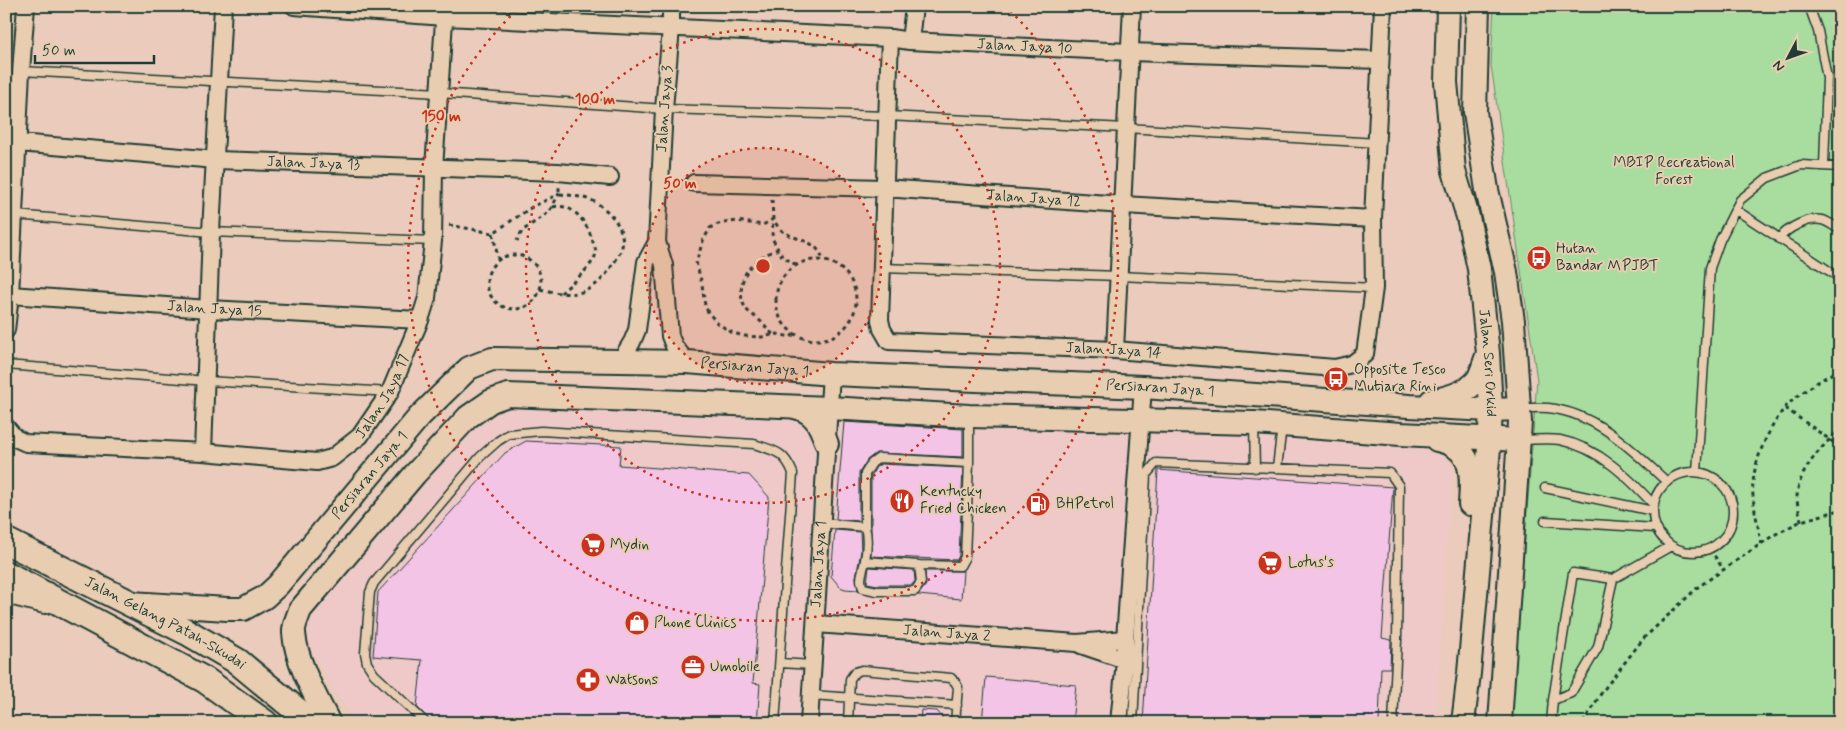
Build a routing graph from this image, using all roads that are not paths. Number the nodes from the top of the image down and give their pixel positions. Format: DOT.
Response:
graph roads {
  1 [pos="26,6"];
  2 [pos="223,6"];
  3 [pos="294,6"];
  4 [pos="671,6"];
  5 [pos="914,6"];
  6 [pos="1132,6"];
  7 [pos="1383,6"];
  8 [pos="1448,6"];
  9 [pos="1478,6"];
  10 [pos="1809,6"];
  11 [pos="445,12"];
  12 [pos="671,28"];
  13 [pos="890,38"];
  14 [pos="910,42"];
  15 [pos="1129,52"];
  16 [pos="1380,60"];
  17 [pos="21,71"];
  18 [pos="219,81"];
  19 [pos="440,93"];
  20 [pos="664,109"];
  21 [pos="887,116"];
  22 [pos="1126,128"];
  23 [pos="18,143"];
  24 [pos="1378,143"];
  25 [pos="216,160"];
  26 [pos="1824,166"];
  27 [pos="1840,167"];
  28 [pos="434,168"];
  29 [pos="610,176"];
  30 [pos="694,183"];
  31 [pos="884,188"];
  32 [pos="1123,205"];
  33 [pos="1736,210"];
  34 [pos="14,215"];
  35 [pos="1373,219"];
  36 [pos="1840,229"];
  37 [pos="211,232"];
  38 [pos="1779,238"];
  39 [pos="433,241"];
  40 [pos="657,242"];
  41 [pos="882,268"];
  42 [pos="1119,276"];
  43 [pos="1840,278"];
  44 [pos="1374,288"];
  45 [pos="10,294"];
  46 [pos="209,310"];
  47 [pos="420,320"];
  48 [pos="6,330"];
  49 [pos="1115,350"];
  50 [pos="1488,352"];
  51 [pos="621,360"];
  52 [pos="687,362"];
  53 [pos="6,365"];
  54 [pos="831,374"];
  55 [pos="207,381"];
  56 [pos="1143,388"];
  57 [pos="390,392"];
  58 [pos="789,406"];
  59 [pos="1409,406"];
  60 [pos="829,408"];
  61 [pos="1520,409"];
  62 [pos="1491,410"];
  63 [pos="970,416"];
  64 [pos="1141,421"];
  65 [pos="1254,423"];
  66 [pos="1282,424"];
  67 [pos="10,432"];
  68 [pos="1401,434"];
  69 [pos="1490,440"];
  70 [pos="1519,440"];
  71 [pos="827,444"];
  72 [pos="393,447"];
  73 [pos="203,452"];
  74 [pos="970,464"];
  75 [pos="1255,468"];
  76 [pos="1277,468"];
  77 [pos="1697,472"];
  78 [pos="415,474"];
  79 [pos="1667,482"];
  80 [pos="1545,488"];
  81 [pos="1654,508"];
  82 [pos="1545,521"];
  83 [pos="822,523"];
  84 [pos="866,527"];
  85 [pos="1655,528"];
  86 [pos="6,541"];
  87 [pos="1671,546"];
  88 [pos="865,561"];
  89 [pos="919,565"];
  90 [pos="6,574"];
  91 [pos="1613,578"];
  92 [pos="6,592"];
  93 [pos="128,603"];
  94 [pos="80,613"];
  95 [pos="816,624"];
  96 [pos="1131,639"];
  97 [pos="1077,644"];
  98 [pos="1131,659"];
  99 [pos="780,664"];
  100 [pos="813,665"];
  101 [pos="1470,672"];
  102 [pos="811,695"];
  103 [pos="849,697"];
  104 [pos="1553,700"];
  105 [pos="956,704"];
  106 [pos="265,723"];
  107 [pos="312,723"];
  108 [pos="329,723"];
  109 [pos="426,723"];
  110 [pos="776,723"];
  111 [pos="809,723"];
  112 [pos="848,723"];
  113 [pos="955,723"];
  114 [pos="1119,723"];
  115 [pos="1133,723"];
  116 [pos="1393,723"];
  117 [pos="1463,723"];
  118 [pos="1500,723"];
  119 [pos="1551,723"];
  1 -- 17 [label="street"];
  2 -- 18 [label="street"];
  3 -- 11 [label="street, Jalan Jaya 10"];
  4 -- 12 [label="street, Jalan Jaya 3"];
  5 -- 14 [label="street"];
  6 -- 15 [label="street"];
  7 -- 16 [label="street"];
  8 -- 50 [label="main road, Jalan Seri Orkid"];
  9 -- 61 [label="main road, Jalan Seri Orkid"];
  10 -- 26 [label="lane"];
  11 -- 12 [label="street, Jalan Jaya 10"];
  11 -- 19 [label="street, Jalan Jaya 17"];
  12 -- 13 [label="street, Jalan Jaya 10"];
  12 -- 20 [label="street, Jalan Jaya 3"];
  13 -- 14 [label="street, Jalan Jaya 10"];
  13 -- 21 [label="street"];
  14 -- 15 [label="street, Jalan Jaya 10"];
  15 -- 16 [label="street, Jalan Jaya 10"];
  15 -- 22 [label="street"];
  16 -- 24 [label="street"];
  17 -- 18 [label="lane"];
  17 -- 23 [label="street"];
  18 -- 19 [label="lane"];
  18 -- 25 [label="street"];
  19 -- 20 [label="lane"];
  19 -- 28 [label="street, Jalan Jaya 17"];
  20 -- 21 [label="lane"];
  20 -- 40 [label="street, Jalan Jaya 3"];
  21 -- 22 [label="lane"];
  21 -- 31 [label="street"];
  22 -- 24 [label="lane"];
  22 -- 32 [label="street"];
  23 -- 25 [label="street, Jalan Jaya 13"];
  23 -- 34 [label="street"];
  24 -- 35 [label="street"];
  25 -- 28 [label="street, Jalan Jaya 13"];
  25 -- 37 [label="street"];
  26 -- 27 [label="lane"];
  26 -- 33 [label="lane"];
  28 -- 29 [label="street, Jalan Jaya 13"];
  28 -- 39 [label="street, Jalan Jaya 17"];
  30 -- 31 [label="street, Jalan Jaya 12"];
  31 -- 32 [label="street, Jalan Jaya 12"];
  31 -- 41 [label="street"];
  32 -- 35 [label="street, Jalan Jaya 12"];
  32 -- 42 [label="street"];
  33 -- 38 [label="lane"];
  33 -- 77 [label="lane"];
  34 -- 37 [label="lane"];
  34 -- 45 [label="street"];
  35 -- 44 [label="street"];
  36 -- 38 [label="lane"];
  37 -- 39 [label="lane"];
  37 -- 46 [label="street"];
  38 -- 43 [label="lane"];
  39 -- 47 [label="street, Jalan Jaya 17"];
  40 -- 51 [label="street"];
  40 -- 52 [label="street"];
  41 -- 42 [label="lane"];
  41 -- 49 [label="street, Jalan Jaya 14"];
  42 -- 44 [label="lane"];
  42 -- 49 [label="street"];
  44 -- 49 [label="street, Jalan Jaya 14"];
  45 -- 46 [label="street, Jalan Jaya 15"];
  45 -- 48 [label="street"];
  46 -- 47 [label="street, Jalan Jaya 15"];
  46 -- 55 [label="street"];
  47 -- 57 [label="street, Jalan Jaya 17"];
  50 -- 59 [label="main road"];
  50 -- 62 [label="main road, Jalan Seri Orkid"];
  51 -- 52 [label="main road, Persiaran Jaya 1"];
  51 -- 72 [label="main road, Persiaran Jaya 1"];
  52 -- 54 [label="main road, Persiaran Jaya 1"];
  53 -- 55 [label="lane"];
  54 -- 56 [label="main road, Persiaran Jaya 1"];
  54 -- 60 [label="street, Jalan Jaya 1"];
  55 -- 57 [label="lane"];
  55 -- 73 [label="street"];
  56 -- 59 [label="main road, Persiaran Jaya 1"];
  56 -- 64 [label="street"];
  57 -- 73 [label="street, Jalan Jaya 17"];
  58 -- 60 [label="main road, Persiaran Jaya 1"];
  58 -- 71 [label="main road"];
  58 -- 78 [label="main road, Persiaran Jaya 1"];
  59 -- 62 [label="main road, Persiaran Jaya 1"];
  60 -- 63 [label="main road, Persiaran Jaya 1"];
  60 -- 71 [label="street, Jalan Jaya 1"];
  61 -- 62 [label="main road, Persiaran Jaya 1"];
  61 -- 70 [label="main road, Jalan Seri Orkid"];
  61 -- 79 [label="lane"];
  62 -- 69 [label="main road, Jalan Seri Orkid"];
  63 -- 64 [label="main road, Persiaran Jaya 1"];
  63 -- 74 [label="lane"];
  64 -- 65 [label="main road, Persiaran Jaya 1"];
  64 -- 96 [label="street"];
  65 -- 66 [label="main road, Persiaran Jaya 1"];
  65 -- 75 [label="lane"];
  66 -- 68 [label="main road, Persiaran Jaya 1"];
  66 -- 76 [label="lane"];
  67 -- 73 [label="street, Jalan Jaya 17"];
  68 -- 69 [label="main road, Persiaran Jaya 1"];
  68 -- 101 [label="main road"];
  69 -- 70 [label="main road, Persiaran Jaya 1"];
  69 -- 101 [label="main road, Jalan Seri Orkid"];
  70 -- 81 [label="lane"];
  70 -- 118 [label="main road, Jalan Seri Orkid"];
  71 -- 83 [label="street, Jalan Jaya 1"];
  72 -- 78 [label="main road"];
  72 -- 93 [label="main road, Persiaran Jaya 1"];
  74 -- 84 [label="lane"];
  74 -- 89 [label="lane"];
  75 -- 76 [label="lane"];
  75 -- 96 [label="lane"];
  76 -- 116 [label="lane"];
  77 -- 79 [label="lane"];
  77 -- 87 [label="lane"];
  78 -- 108 [label="main road, Persiaran Jaya 1"];
  79 -- 81 [label="lane"];
  80 -- 81 [label="lane"];
  81 -- 85 [label="lane"];
  82 -- 85 [label="lane"];
  83 -- 84 [label="lane"];
  83 -- 95 [label="street, Jalan Jaya 1"];
  84 -- 88 [label="lane"];
  85 -- 87 [label="lane"];
  86 -- 93 [label="main road, Jalan Gelang Patah-Skudai"];
  87 -- 91 [label="lane"];
  88 -- 89 [label="lane"];
  88 -- 89 [label="lane"];
  90 -- 94 [label="main road, Jalan Gelang Patah-Skudai"];
  91 -- 104 [label="lane"];
  91 -- 104 [label="lane"];
  92 -- 94 [label="main road"];
  93 -- 107 [label="main road, Jalan Gelang Patah-Skudai"];
  94 -- 106 [label="main road, Jalan Gelang Patah-Skudai"];
  95 -- 97 [label="street, Jalan Jaya 2"];
  95 -- 100 [label="street, Jalan Jaya 1"];
  96 -- 97 [label="street, Jalan Jaya 2"];
  96 -- 98 [label="street"];
  97 -- 98 [label="street, Jalan Jaya 2"];
  98 -- 114 [label="street"];
  98 -- 115 [label="lane"];
  99 -- 100 [label="lane"];
  99 -- 109 [label="lane"];
  99 -- 110 [label="lane"];
  100 -- 102 [label="street, Jalan Jaya 1"];
  101 -- 117 [label="main road, Jalan Seri Orkid"];
  102 -- 103 [label="lane"];
  102 -- 111 [label="street, Jalan Jaya 1"];
  103 -- 105 [label="lane"];
  103 -- 105 [label="lane"];
  103 -- 112 [label="lane"];
  104 -- 119 [label="lane"];
  105 -- 113 [label="lane"];
}
